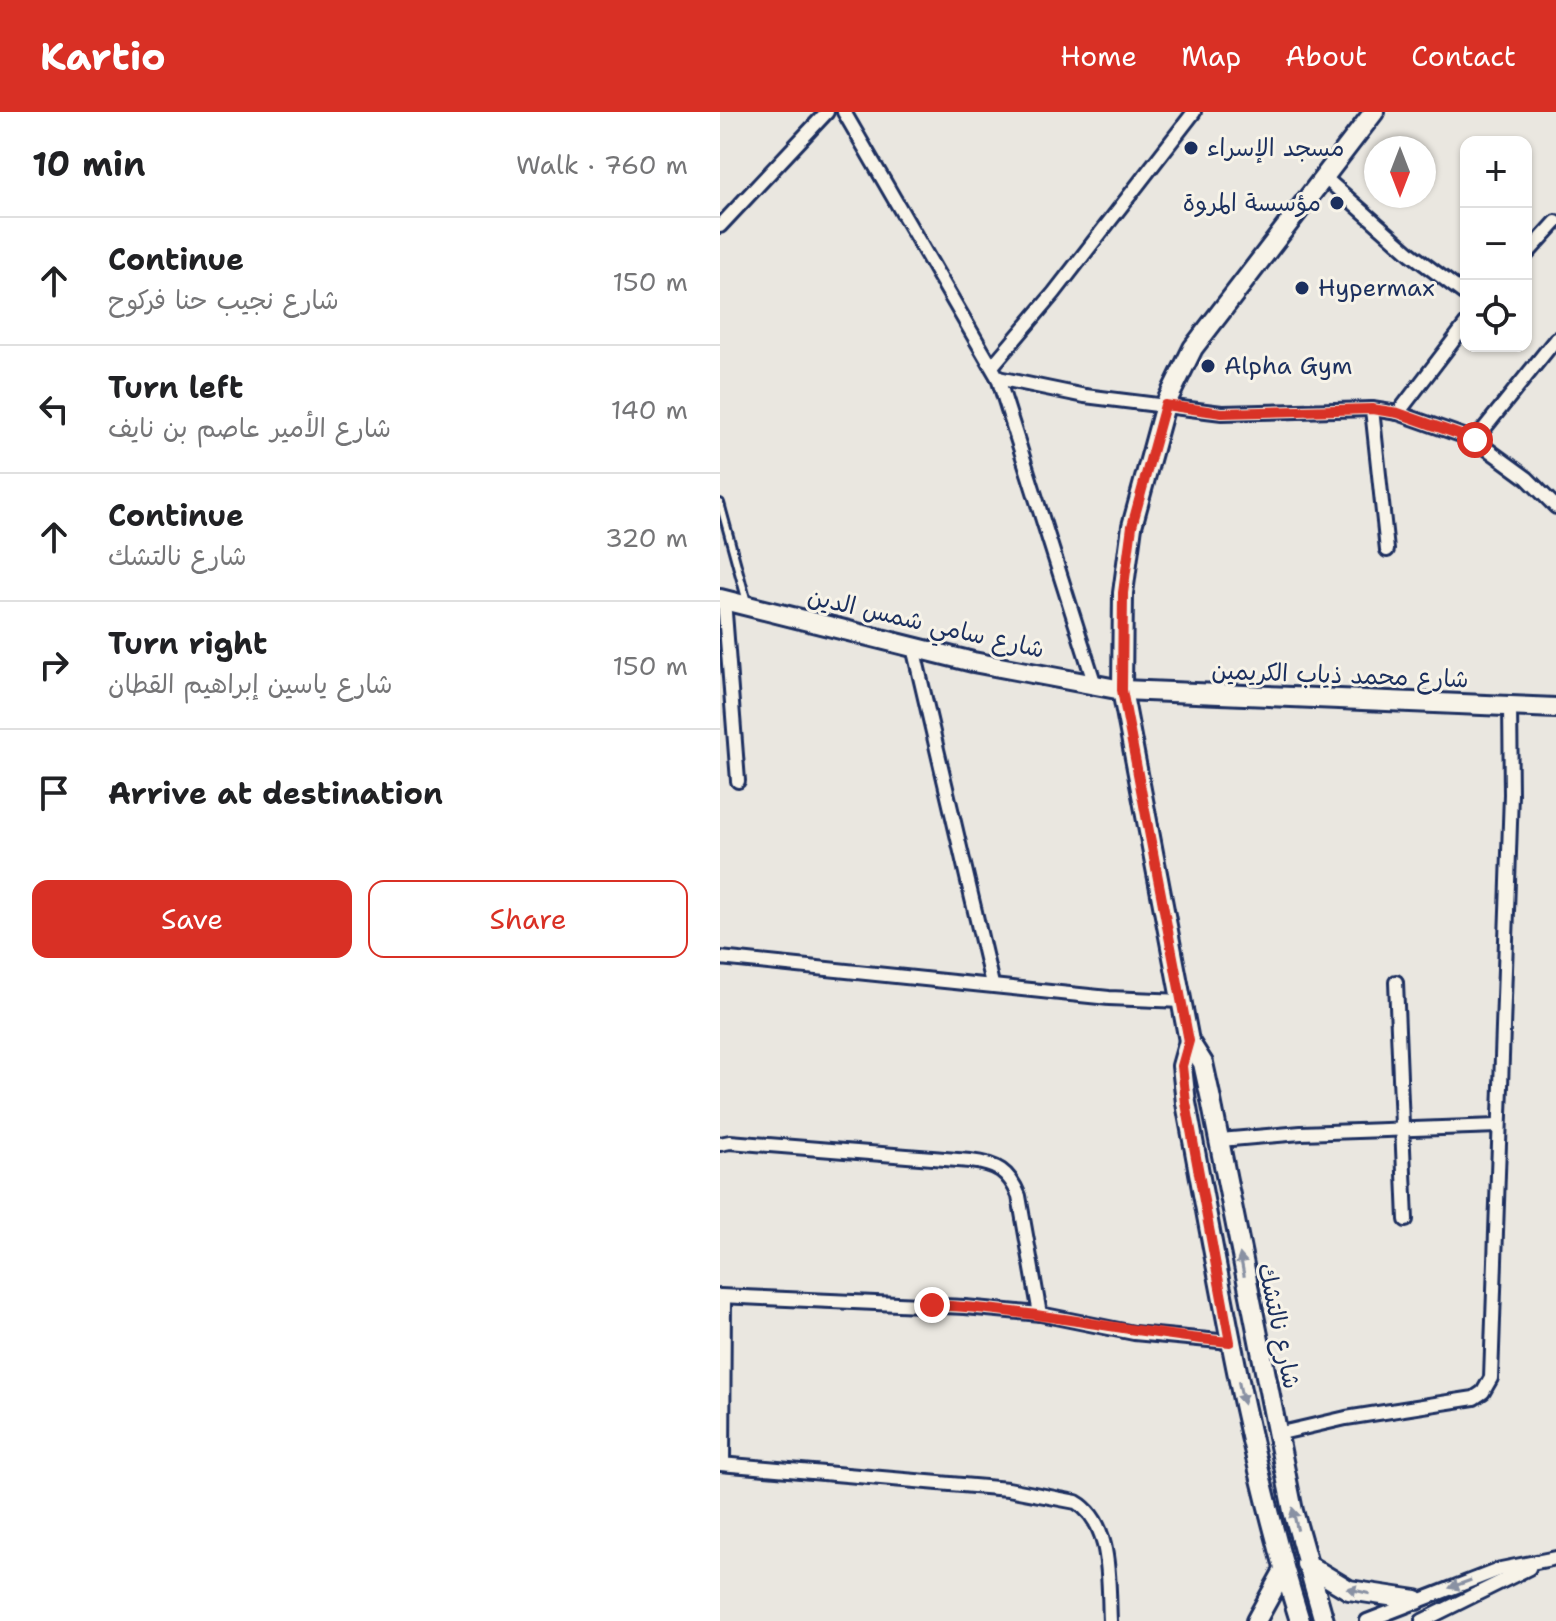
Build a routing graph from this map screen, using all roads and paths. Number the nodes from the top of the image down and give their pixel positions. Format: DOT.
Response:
graph roads {
  1 [pos="827,112"];
  2 [pos="844,112"];
  3 [pos="1194,112"];
  4 [pos="1374,112"];
  5 [pos="1323,176"];
  6 [pos="1556,222"];
  7 [pos="720,226"];
  8 [pos="1532,248"];
  9 [pos="1460,291"];
  10 [pos="1460,332"];
  11 [pos="1556,339"];
  12 [pos="995,372"];
  13 [pos="1165,405"];
  14 [pos="1372,409"];
  15 [pos="1398,413"];
  16 [pos="1475,440"];
  17 [pos="1556,486"];
  18 [pos="1545,494"];
  19 [pos="720,503"];
  20 [pos="1556,507"];
  21 [pos="1387,550"];
  22 [pos="722,600"];
  23 [pos="747,605"];
  24 [pos="913,647"];
  25 [pos="1095,685"];
  26 [pos="1122,690"];
  27 [pos="1510,706"];
  28 [pos="1556,708"];
  29 [pos="738,781"];
  30 [pos="720,958"];
  31 [pos="1396,982"];
  32 [pos="992,984"];
  33 [pos="1182,1001"];
  34 [pos="1189,1041"];
  35 [pos="1498,1126"];
  36 [pos="1403,1129"];
  37 [pos="1220,1140"];
  38 [pos="720,1144"];
  39 [pos="1406,1220"];
  40 [pos="722,1297"];
  41 [pos="1040,1314"];
  42 [pos="1230,1342"];
  43 [pos="1277,1434"];
  44 [pos="722,1464"];
  45 [pos="1556,1558"];
  46 [pos="1306,1564"];
  47 [pos="1535,1564"];
  48 [pos="1284,1570"];
  49 [pos="1416,1600"];
  50 [pos="1110,1621"];
  51 [pos="1256,1621"];
  52 [pos="1300,1621"];
  53 [pos="1324,1621"];
  54 [pos="1367,1621"];
  55 [pos="1422,1621"];
  1 -- 7 [label="street"];
  2 -- 12 [label="street"];
  3 -- 12 [label="street"];
  4 -- 5 [label="main road, شارع نالتشك"];
  5 -- 9 [label="street"];
  5 -- 13 [label="main road, شارع نالتشك"];
  6 -- 8 [label="street"];
  10 -- 15 [label="street"];
  11 -- 16 [label="street"];
  12 -- 13 [label="street"];
  12 -- 25 [label="street"];
  13 -- 14 [label="street"];
  13 -- 26 [label="main road, شارع نالتشك"];
  14 -- 15 [label="street"];
  14 -- 21 [label="street"];
  15 -- 16 [label="street"];
  16 -- 18 [label="street"];
  17 -- 18 [label="street"];
  18 -- 20 [label="street"];
  19 -- 23 [label="lane"];
  22 -- 23 [label="main road, شارع سامي شمس الدين"];
  22 -- 29 [label="street"];
  23 -- 24 [label="main road, شارع سامي شمس الدين"];
  24 -- 25 [label="main road, شارع سامي شمس الدين"];
  24 -- 32 [label="street"];
  25 -- 26 [label="main road, شارع سامي شمس الدين"];
  26 -- 27 [label="main road, شارع محمد ذياب الكريمين"];
  26 -- 33 [label="main road, شارع نالتشك"];
  27 -- 28 [label="main road, شارع محمد ذياب الكريمين"];
  27 -- 35 [label="street"];
  30 -- 32 [label="street"];
  31 -- 36 [label="street"];
  32 -- 33 [label="street"];
  33 -- 34 [label="main road, شارع نالتشك"];
  34 -- 37 [label="main road, شارع نالتشك"];
  34 -- 42 [label="main road, شارع نالتشك"];
  35 -- 36 [label="street"];
  35 -- 43 [label="street"];
  36 -- 37 [label="street"];
  36 -- 39 [label="street"];
  43 -- 37 [label="main road, شارع نالتشك, one-way"];
  38 -- 41 [label="street"];
  40 -- 41 [label="street"];
  40 -- 44 [label="street"];
  41 -- 42 [label="street"];
  42 -- 48 [label="main road, شارع نالتشك, one-way"];
  46 -- 43 [label="main road, شارع نالتشك, one-way"];
  44 -- 50 [label="street"];
  45 -- 47 [label="street"];
  49 -- 46 [label="main road, one-way"];
  46 -- 53 [label="main road, شارع نالتشك"];
  47 -- 49 [label="street, one-way"];
  47 -- 55 [label="street"];
  48 -- 51 [label="main road"];
  48 -- 52 [label="main road, شارع نالتشك"];
  49 -- 54 [label="street"];
}
